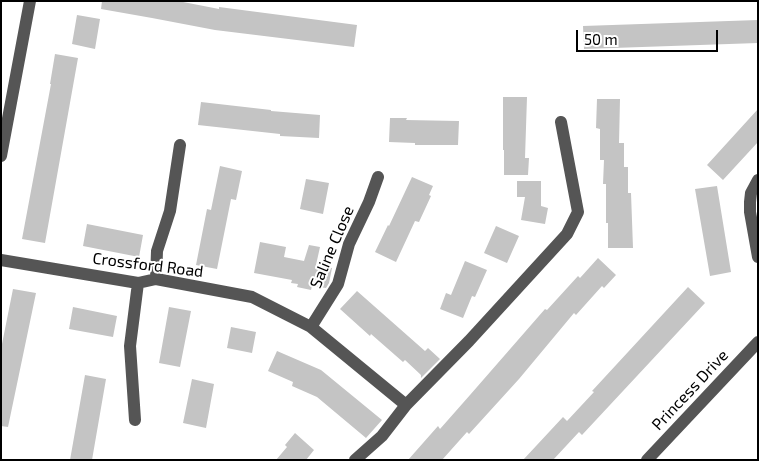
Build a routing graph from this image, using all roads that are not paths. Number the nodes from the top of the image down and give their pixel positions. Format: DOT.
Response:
graph roads {
  1 [pos="30,1"];
  2 [pos="561,122"];
  3 [pos="180,145"];
  4 [pos="1,156"];
  5 [pos="378,177"];
  6 [pos="758,180"];
  7 [pos="758,257"];
  8 [pos="1,260"];
  9 [pos="156,280"];
  10 [pos="138,283"];
  11 [pos="312,327"];
  12 [pos="758,342"];
  13 [pos="406,405"];
  14 [pos="135,420"];
  15 [pos="355,460"];
  16 [pos="646,460"];
  1 -- 4 [label="street"];
  2 -- 13 [label="street"];
  3 -- 9 [label="street"];
  5 -- 11 [label="street, Saline Close"];
  6 -- 7 [label="street"];
  8 -- 10 [label="street, Crossford Road"];
  9 -- 10 [label="street, Crossford Road"];
  9 -- 11 [label="street, Crossford Road"];
  10 -- 14 [label="street"];
  11 -- 13 [label="street, Crossford Road"];
  12 -- 16 [label="street, Princess Drive"];
  13 -- 15 [label="street"];
}
